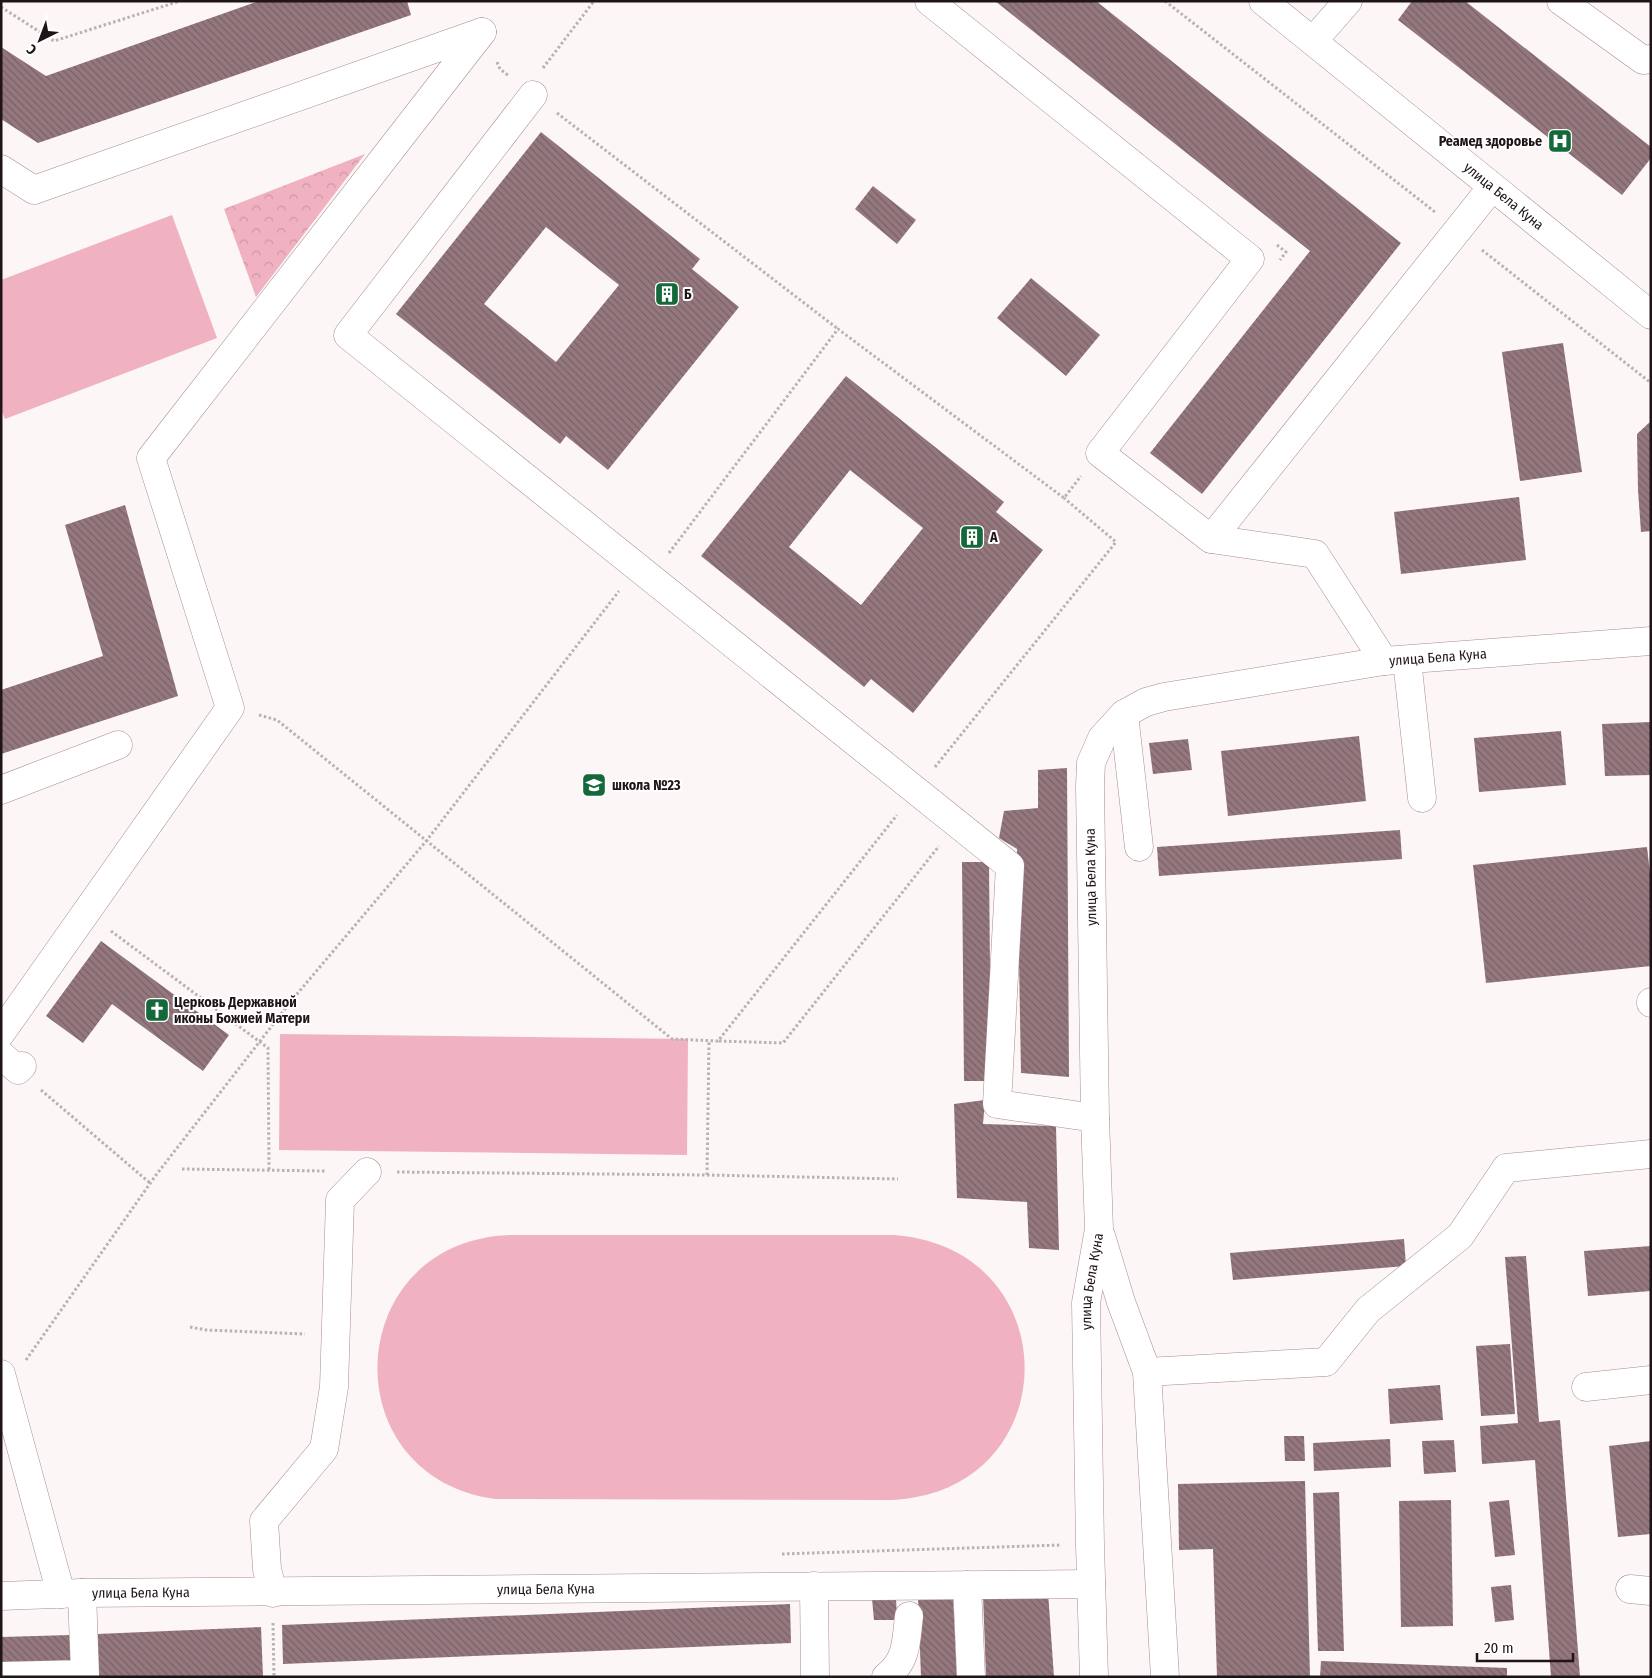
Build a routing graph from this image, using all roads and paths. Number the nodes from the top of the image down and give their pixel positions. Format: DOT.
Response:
graph roads {
  1 [pos="180,1"];
  2 [pos="594,1"];
  3 [pos="929,1"];
  4 [pos="1263,1"];
  5 [pos="1348,1"];
  6 [pos="1561,1"];
  7 [pos="1,8"];
  8 [pos="482,32"];
  9 [pos="1313,41"];
  10 [pos="1651,59"];
  11 [pos="530,92"];
  12 [pos="1,169"];
  13 [pos="1492,187"];
  14 [pos="1457,230"];
  15 [pos="1651,315"];
  16 [pos="838,329"];
  17 [pos="1651,382"];
  18 [pos="1100,453"];
  19 [pos="1064,498"];
  20 [pos="1211,539"];
  21 [pos="637,568"];
  22 [pos="1651,641"];
  23 [pos="1396,660"];
  24 [pos="230,708"];
  25 [pos="1124,714"];
  26 [pos="118,745"];
  27 [pos="1,790"];
  28 [pos="915,791"];
  29 [pos="1422,798"];
  30 [pos="956,824"];
  31 [pos="427,840"];
  32 [pos="1139,847"];
  33 [pos="86,912"];
  34 [pos="1,1033"];
  35 [pos="709,1041"];
  36 [pos="718,1041"];
  37 [pos="261,1042"];
  38 [pos="14,1064"];
  39 [pos="1095,1118"];
  40 [pos="1651,1154"];
  41 [pos="182,1169"];
  42 [pos="269,1170"];
  43 [pos="367,1172"];
  44 [pos="707,1176"];
  45 [pos="898,1179"];
  46 [pos="150,1183"];
  47 [pos="1099,1230"];
  48 [pos="190,1327"];
  49 [pos="336,1335"];
  50 [pos="1147,1372"];
  51 [pos="1651,1380"];
  52 [pos="3,1385"];
  53 [pos="1586,1387"];
  54 [pos="1091,1584"];
  55 [pos="967,1585"];
  56 [pos="814,1586"];
  57 [pos="72,1593"];
  58 [pos="273,1593"];
  59 [pos="1,1596"];
  60 [pos="909,1616"];
  61 [pos="1,1676"];
  62 [pos="274,1677"];
  63 [pos="815,1677"];
  64 [pos="886,1677"];
  65 [pos="971,1677"];
  66 [pos="1094,1677"];
  67 [pos="1165,1677"];
  1 -- 7 [label="path"];
  2 -- 11 [label="path"];
  3 -- 18 [label="street"];
  4 -- 9 [label="street, улица Бела Куна"];
  5 -- 9 [label="street"];
  6 -- 10 [label="street"];
  8 -- 11 [label="path"];
  8 -- 12 [label="street"];
  8 -- 24 [label="street"];
  9 -- 13 [label="street, улица Бела Куна"];
  11 -- 16 [label="path"];
  11 -- 21 [label="street"];
  13 -- 14 [label="street"];
  13 -- 15 [label="street, улица Бела Куна"];
  14 -- 17 [label="path"];
  14 -- 20 [label="street"];
  16 -- 19 [label="path"];
  16 -- 21 [label="path"];
  18 -- 19 [label="path"];
  18 -- 20 [label="street"];
  19 -- 28 [label="path"];
  20 -- 23 [label="street"];
  21 -- 28 [label="street"];
  21 -- 31 [label="path"];
  22 -- 23 [label="street, улица Бела Куна"];
  23 -- 25 [label="street, улица Бела Куна"];
  23 -- 29 [label="street"];
  24 -- 31 [label="path"];
  24 -- 33 [label="street"];
  25 -- 32 [label="street"];
  25 -- 39 [label="street, улица Бела Куна"];
  26 -- 27 [label="street"];
  28 -- 30 [label="street"];
  28 -- 36 [label="path"];
  30 -- 36 [label="path"];
  30 -- 39 [label="street"];
  31 -- 35 [label="path"];
  31 -- 37 [label="path"];
  33 -- 34 [label="street"];
  33 -- 37 [label="path"];
  35 -- 36 [label="path"];
  35 -- 44 [label="path"];
  37 -- 42 [label="path"];
  37 -- 46 [label="path"];
  38 -- 46 [label="path"];
  39 -- 47 [label="street, улица Бела Куна"];
  40 -- 50 [label="street"];
  41 -- 42 [label="path"];
  42 -- 43 [label="path"];
  43 -- 44 [label="path"];
  43 -- 49 [label="street"];
  44 -- 45 [label="path"];
  46 -- 52 [label="path"];
  47 -- 50 [label="street"];
  47 -- 54 [label="street, улица Бела Куна"];
  48 -- 49 [label="path"];
  49 -- 58 [label="street"];
  50 -- 67 [label="street"];
  51 -- 53 [label="street"];
  52 -- 57 [label="street"];
  54 -- 55 [label="street, улица Бела Куна"];
  54 -- 66 [label="street, улица Бела Куна"];
  55 -- 56 [label="street, улица Бела Куна"];
  55 -- 65 [label="street"];
  56 -- 58 [label="street, улица Бела Куна"];
  56 -- 63 [label="street"];
  57 -- 58 [label="street, улица Бела Куна"];
  57 -- 59 [label="street, улица Бела Куна"];
  57 -- 61 [label="street"];
  58 -- 62 [label="path"];
  60 -- 64 [label="street"];
}
